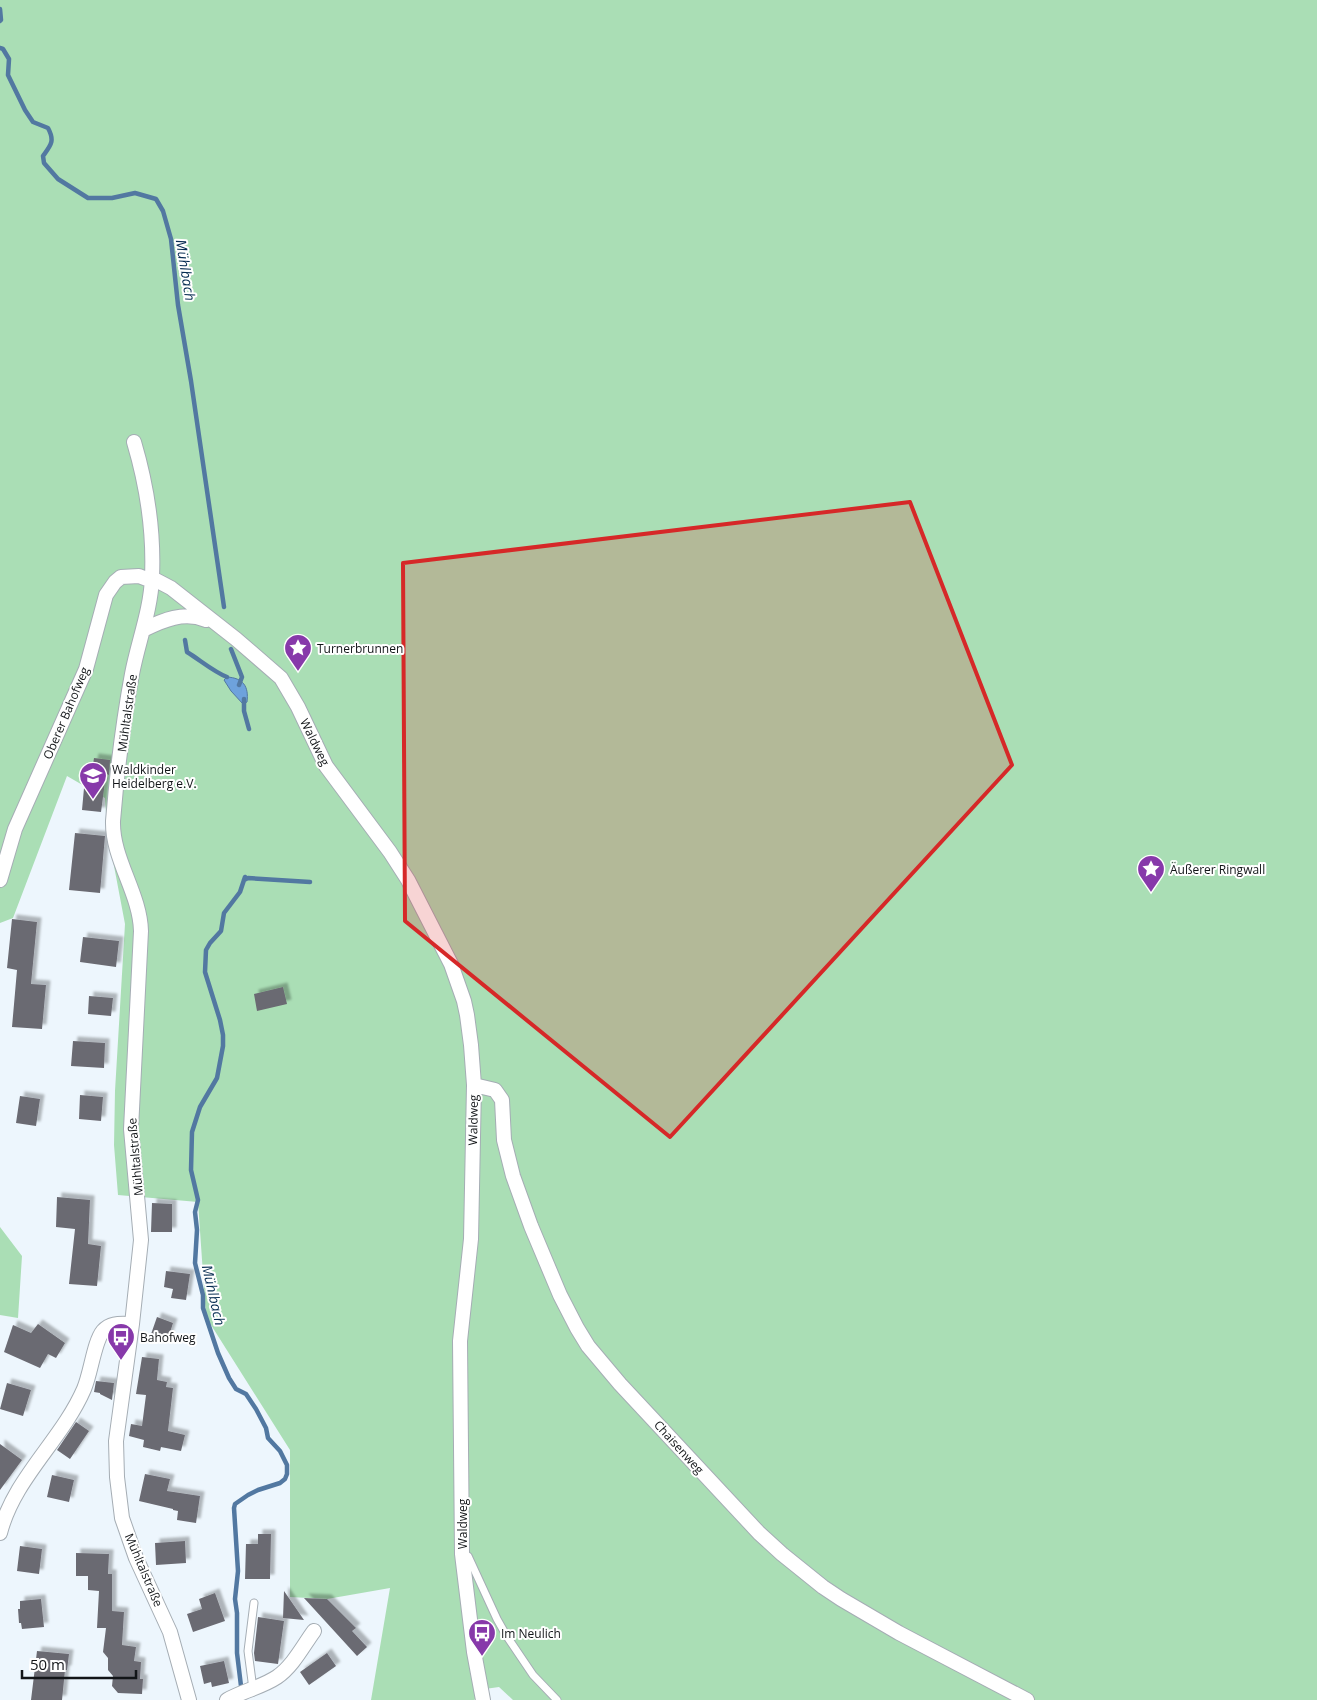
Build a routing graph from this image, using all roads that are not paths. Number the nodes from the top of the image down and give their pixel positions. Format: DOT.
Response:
graph roads {
  1 [pos="134,442"];
  2 [pos="152,579"];
  3 [pos="211,622"];
  4 [pos="143,630"];
  5 [pos="0,880"];
  6 [pos="474,1085"];
  7 [pos="132,1324"];
  8 [pos="0,1533"];
  9 [pos="462,1554"];
  10 [pos="254,1603"];
  11 [pos="314,1631"];
  12 [pos="253,1689"];
  13 [pos="189,1700"];
  14 [pos="227,1700"];
  15 [pos="483,1700"];
  16 [pos="558,1700"];
  17 [pos="1027,1700"];
  1 -- 2 [label="street"];
  2 -- 3 [label="street, Waldweg"];
  2 -- 4 [label="street, Mühltalstraße"];
  2 -- 5 [label="street, Oberer Bahofweg"];
  3 -- 4 [label="street, Waldweg"];
  3 -- 6 [label="street, Waldweg"];
  4 -- 7 [label="street, Mühltalstraße"];
  6 -- 9 [label="street, Waldweg"];
  6 -- 17 [label="street, Chaisenweg"];
  7 -- 8 [label="street"];
  7 -- 13 [label="street, Mühltalstraße"];
  9 -- 15 [label="street, Waldweg"];
  9 -- 16 [label="lane"];
  10 -- 12 [label="lane"];
  11 -- 12 [label="street"];
  12 -- 14 [label="street"];
}
